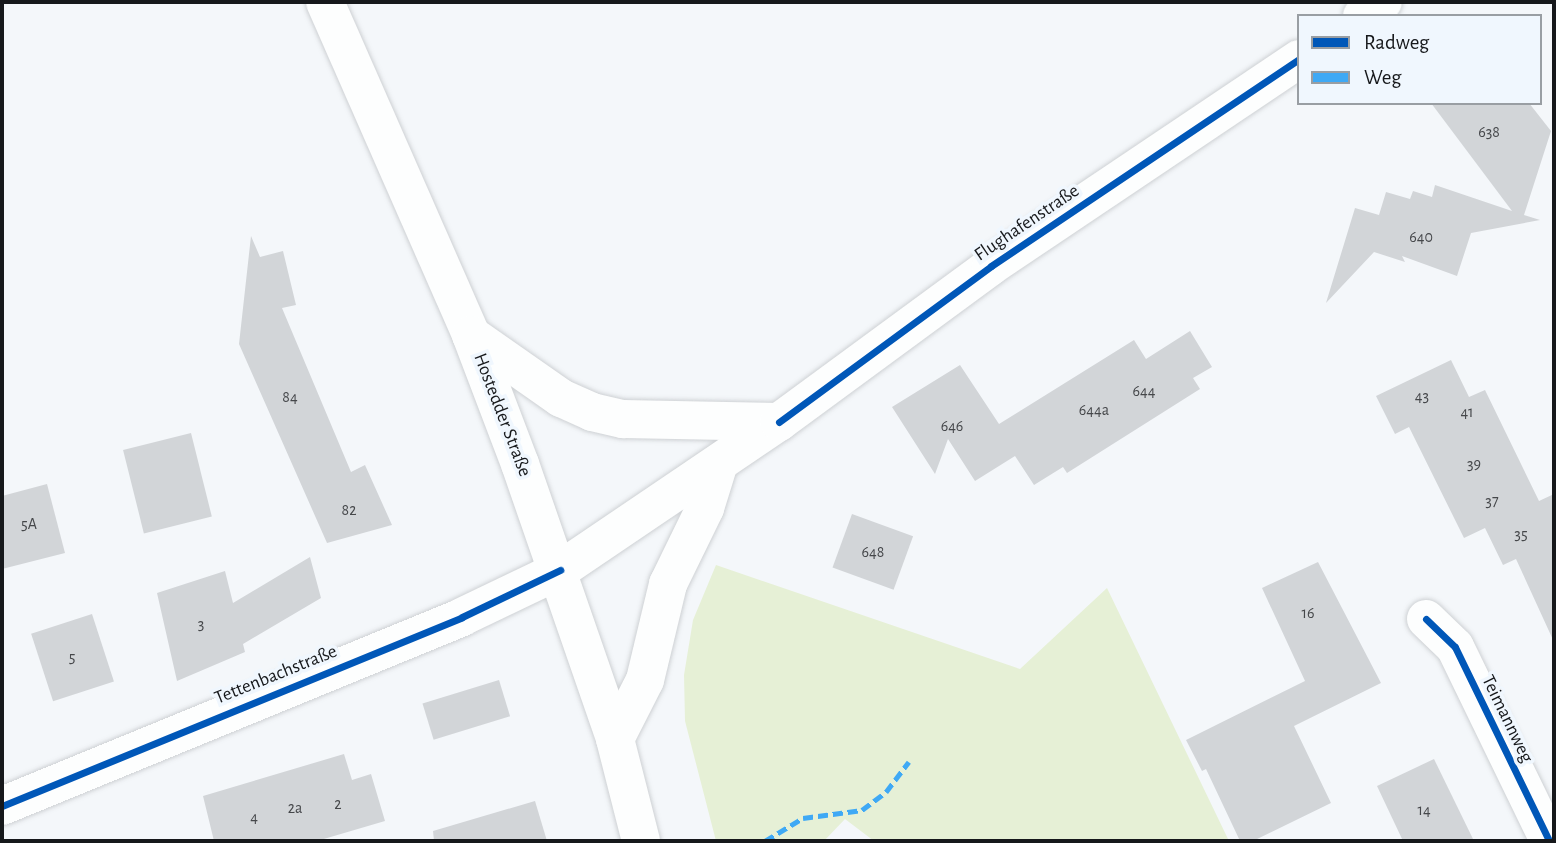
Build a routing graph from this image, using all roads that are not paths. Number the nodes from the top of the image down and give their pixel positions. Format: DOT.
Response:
graph roads {
  1 [pos="325,2"];
  2 [pos="1383,2"];
  3 [pos="1365,14"];
  4 [pos="1297,60"];
  5 [pos="471,335"];
  6 [pos="779,422"];
  7 [pos="719,463"];
  8 [pos="560,570"];
  9 [pos="1426,619"];
  10 [pos="615,739"];
  11 [pos="2,806"];
  12 [pos="641,841"];
  13 [pos="1549,841"];
  1 -- 5 [label="main road, Hostedder Straße"];
  2 -- 3 [label="main road"];
  4 -- 6 [label="main road, Flughafenstraße"];
  5 -- 6 [label="main road"];
  5 -- 8 [label="main road, Hostedder Straße"];
  6 -- 7 [label="main road, Flughafenstraße"];
  7 -- 8 [label="main road, Flughafenstraße"];
  7 -- 10 [label="main road"];
  8 -- 10 [label="main road, Hostedder Straße"];
  8 -- 11 [label="main road, Tettenbachstraße"];
  9 -- 13 [label="main road, Teimannweg"];
  10 -- 12 [label="main road, Hostedder Straße"];
}
